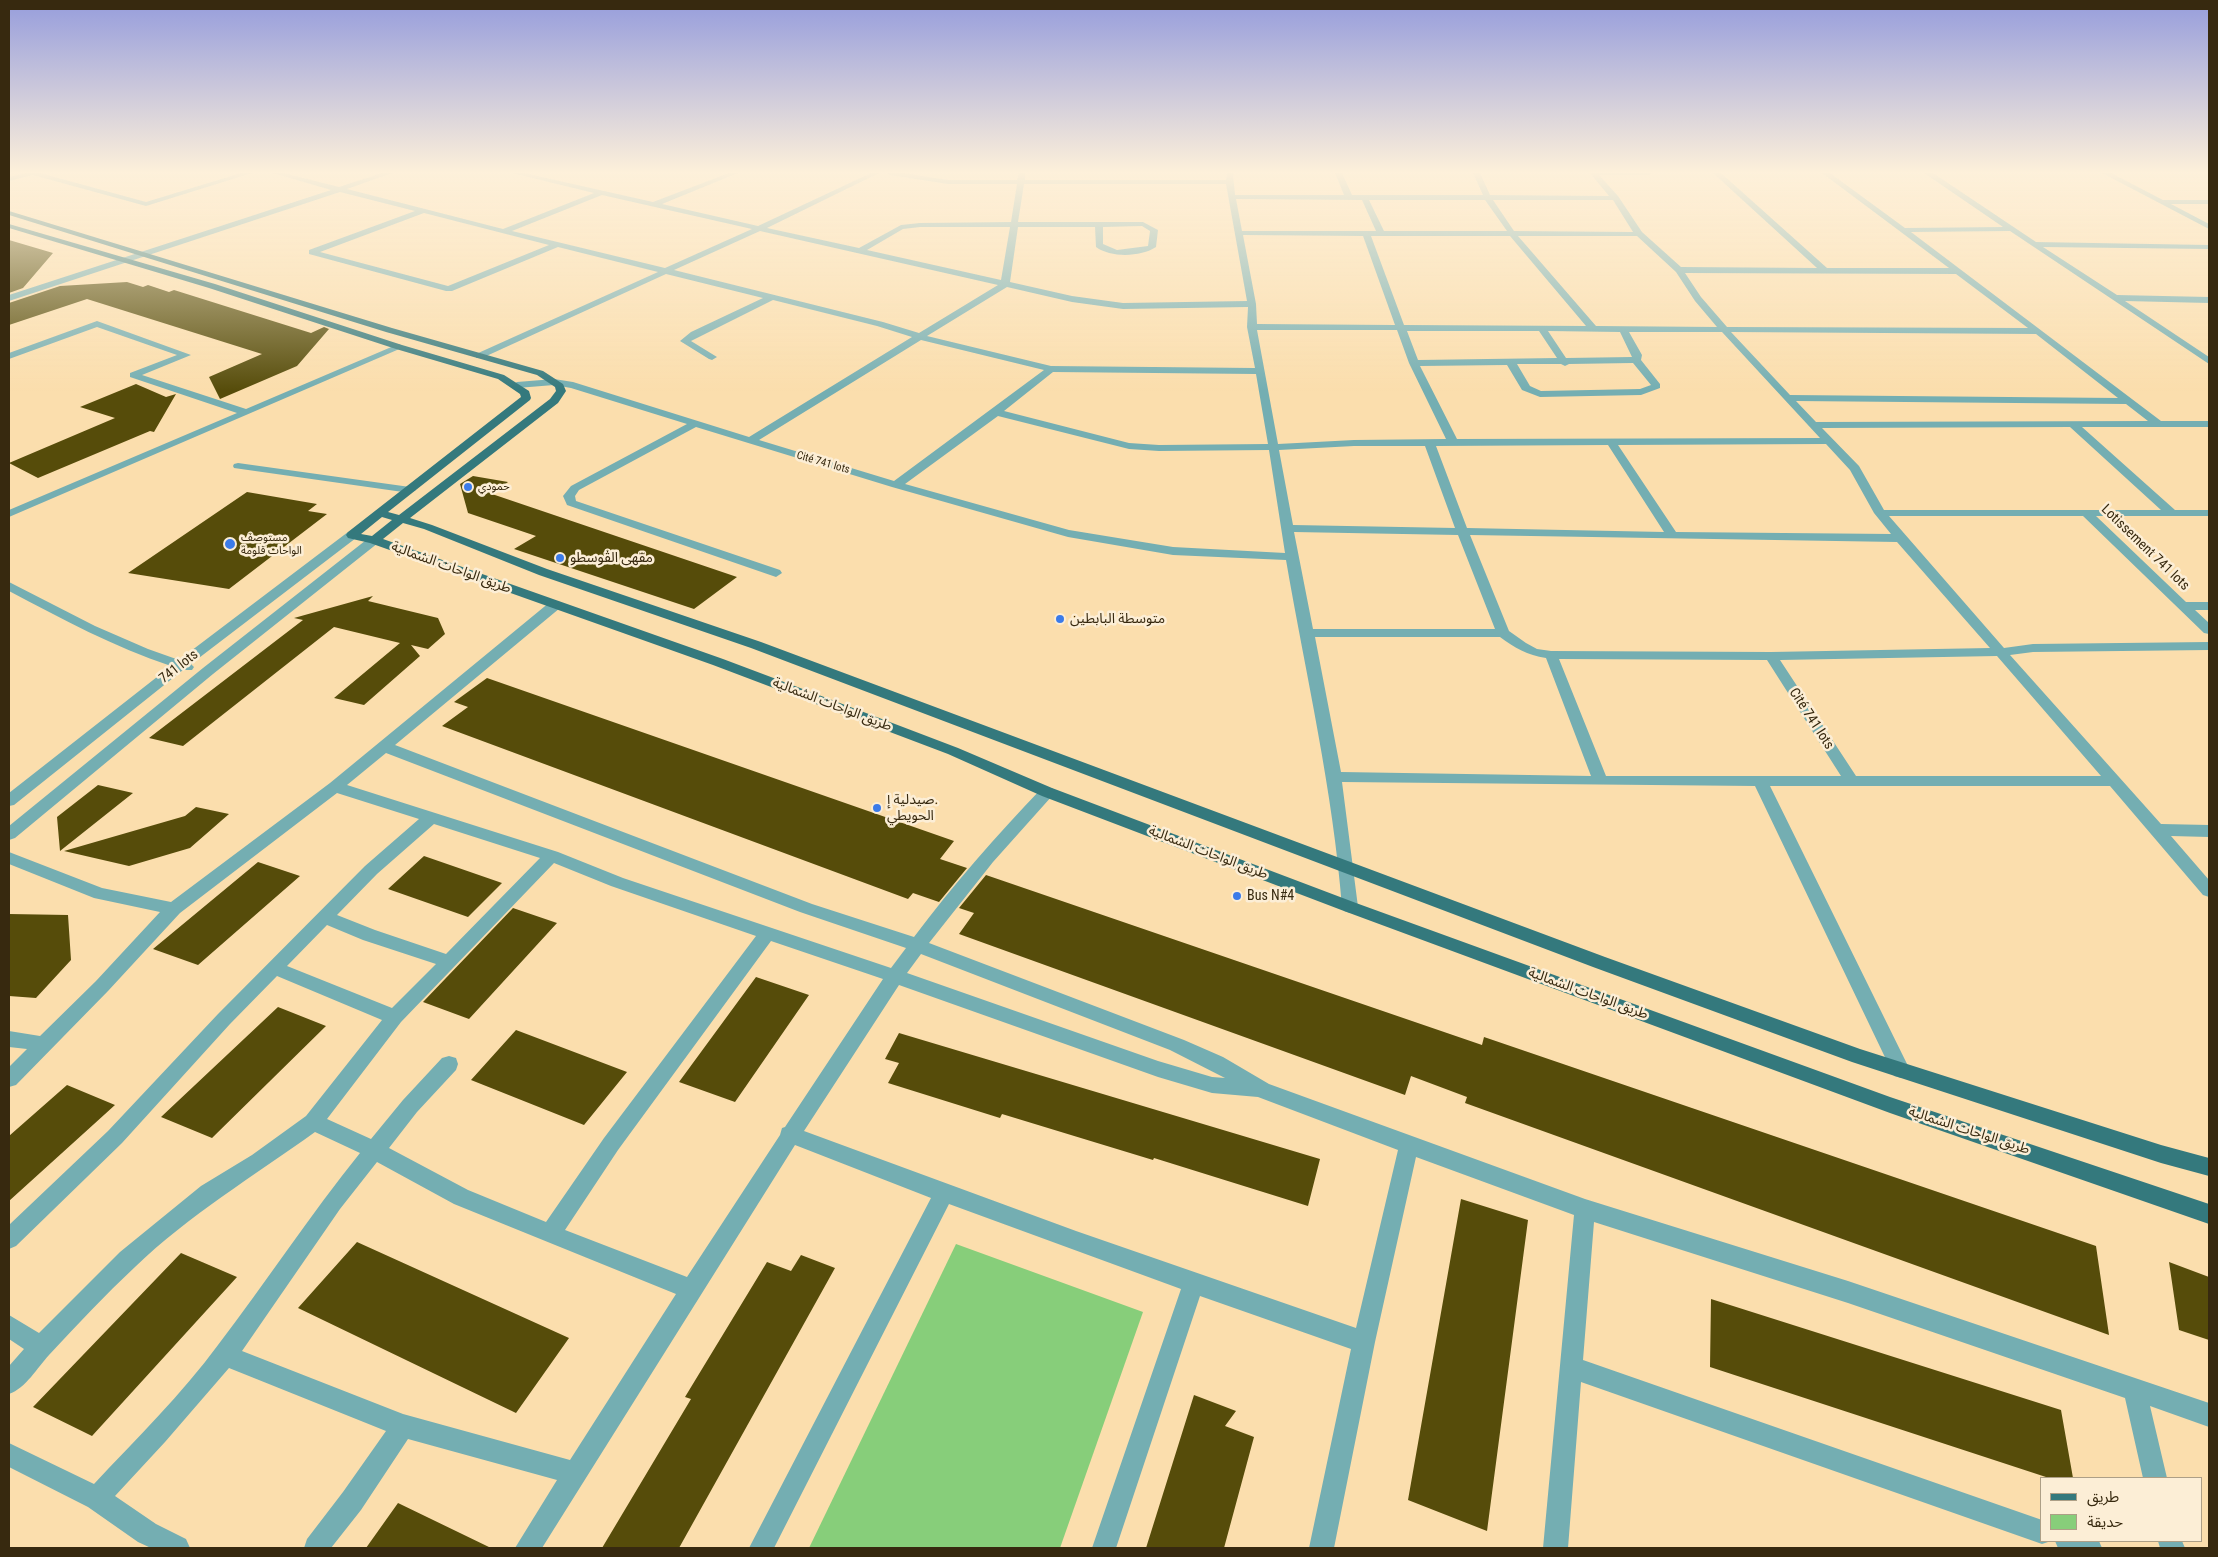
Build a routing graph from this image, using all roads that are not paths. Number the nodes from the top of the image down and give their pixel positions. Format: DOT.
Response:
graph roads {
  1 [pos="74,246"];
  2 [pos="118,246"];
  3 [pos="170,246"];
  4 [pos="329,246"];
  5 [pos="553,246"];
  6 [pos="564,246"];
  7 [pos="718,246"];
  8 [pos="838,246"];
  9 [pos="869,246"];
  10 [pos="1010,246"];
  11 [pos="1100,246"];
  12 [pos="1152,246"];
  13 [pos="1240,246"];
  14 [pos="1370,246"];
  15 [pos="1522,246"];
  16 [pos="1653,246"];
  17 [pos="1797,246"];
  18 [pos="1923,246"];
  19 [pos="2038,246"];
  20 [pos="2132,246"];
  21 [pos="2209,247"];
  22 [pos="860,251"];
  23 [pos="145,254"];
  24 [pos="124,261"];
  25 [pos="664,270"];
  26 [pos="1679,270"];
  27 [pos="1958,271"];
  28 [pos="1826,272"];
  29 [pos="1005,284"];
  30 [pos="9,298"];
  31 [pos="772,298"];
  32 [pos="2116,298"];
  33 [pos="2209,300"];
  34 [pos="1252,304"];
  35 [pos="1252,327"];
  36 [pos="1400,328"];
  37 [pos="1593,328"];
  38 [pos="1623,328"];
  39 [pos="1725,328"];
  40 [pos="1542,329"];
  41 [pos="2038,331"];
  42 [pos="921,337"];
  43 [pos="398,347"];
  44 [pos="9,356"];
  45 [pos="479,356"];
  46 [pos="712,357"];
  47 [pos="1636,360"];
  48 [pos="2209,361"];
  49 [pos="1565,362"];
  50 [pos="1414,363"];
  51 [pos="1511,363"];
  52 [pos="1051,369"];
  53 [pos="1261,371"];
  54 [pos="554,382"];
  55 [pos="516,385"];
  56 [pos="1787,398"];
  57 [pos="2130,401"];
  58 [pos="245,412"];
  59 [pos="996,412"];
  60 [pos="695,424"];
  61 [pos="2072,424"];
  62 [pos="2158,424"];
  63 [pos="2209,424"];
  64 [pos="1813,425"];
  65 [pos="750,441"];
  66 [pos="1827,441"];
  67 [pos="1429,442"];
  68 [pos="1453,442"];
  69 [pos="1611,442"];
  70 [pos="1273,447"];
  71 [pos="238,466"];
  72 [pos="896,484"];
  73 [pos="410,490"];
  74 [pos="2085,512"];
  75 [pos="379,513"];
  76 [pos="1880,513"];
  77 [pos="2172,513"];
  78 [pos="2209,513"];
  79 [pos="9,514"];
  80 [pos="403,520"];
  81 [pos="1288,528"];
  82 [pos="1462,531"];
  83 [pos="352,535"];
  84 [pos="1673,536"];
  85 [pos="1900,538"];
  86 [pos="374,540"];
  87 [pos="1290,557"];
  88 [pos="776,573"];
  89 [pos="9,586"];
  90 [pos="555,605"];
  91 [pos="2183,606"];
  92 [pos="2209,606"];
  93 [pos="2209,630"];
  94 [pos="1308,633"];
  95 [pos="1503,634"];
  96 [pos="2209,646"];
  97 [pos="2001,652"];
  98 [pos="1551,655"];
  99 [pos="1771,656"];
  100 [pos="180,666"];
  101 [pos="208,671"];
  102 [pos="385,747"];
  103 [pos="1334,778"];
  104 [pos="1852,780"];
  105 [pos="2114,780"];
  106 [pos="1601,781"];
  107 [pos="1760,781"];
  108 [pos="335,787"];
  109 [pos="1047,792"];
  110 [pos="9,801"];
  111 [pos="430,818"];
  112 [pos="2157,830"];
  113 [pos="2209,831"];
  114 [pos="9,834"];
  115 [pos="552,856"];
  116 [pos="9,858"];
  117 [pos="1348,866"];
  118 [pos="2209,891"];
  119 [pos="1350,907"];
  120 [pos="174,909"];
  121 [pos="325,917"];
  122 [pos="767,933"];
  123 [pos="917,945"];
  124 [pos="448,961"];
  125 [pos="274,968"];
  126 [pos="895,976"];
  127 [pos="395,1017"];
  128 [pos="9,1039"];
  129 [pos="44,1044"];
  130 [pos="449,1064"];
  131 [pos="1901,1070"];
  132 [pos="9,1079"];
  133 [pos="1262,1090"];
  134 [pos="313,1122"];
  135 [pos="789,1134"];
  136 [pos="1409,1146"];
  137 [pos="374,1150"];
  138 [pos="2209,1167"];
  139 [pos="944,1194"];
  140 [pos="1586,1208"];
  141 [pos="2209,1214"];
  142 [pos="550,1234"];
  143 [pos="9,1240"];
  144 [pos="1193,1284"];
  145 [pos="691,1289"];
  146 [pos="9,1326"];
  147 [pos="1364,1342"];
  148 [pos="41,1347"];
  149 [pos="225,1355"];
  150 [pos="1571,1367"];
  151 [pos="9,1383"];
  152 [pos="2134,1388"];
  153 [pos="2209,1415"];
  154 [pos="403,1426"];
  155 [pos="9,1455"];
  156 [pos="575,1473"];
  157 [pos="2155,1477"];
  158 [pos="97,1498"];
  159 [pos="2040,1531"];
  160 [pos="2070,1542"];
  161 [pos="177,1548"];
  162 [pos="316,1548"];
  163 [pos="528,1548"];
  164 [pos="761,1548"];
  165 [pos="1104,1548"];
  166 [pos="1322,1548"];
  167 [pos="1555,1548"];
  168 [pos="2089,1548"];
  1 -- 24 [label="main road"];
  2 -- 23 [label="main road"];
  3 -- 23 [label="street"];
  4 -- 5 [label="street"];
  6 -- 25 [label="street"];
  7 -- 25 [label="street"];
  8 -- 22 [label="street"];
  9 -- 22 [label="street"];
  10 -- 29 [label="street"];
  11 -- 12 [label="street"];
  13 -- 34 [label="street"];
  14 -- 36 [label="street"];
  15 -- 37 [label="street"];
  16 -- 26 [label="street"];
  17 -- 28 [label="street"];
  18 -- 27 [label="street"];
  19 -- 32 [label="street"];
  20 -- 21 [label="street"];
  22 -- 29 [label="street"];
  23 -- 24 [label="street"];
  23 -- 45 [label="main road"];
  24 -- 30 [label="street"];
  24 -- 43 [label="main road"];
  25 -- 31 [label="street"];
  25 -- 45 [label="street"];
  26 -- 28 [label="street"];
  26 -- 39 [label="street"];
  27 -- 28 [label="street"];
  27 -- 41 [label="street"];
  29 -- 34 [label="street"];
  29 -- 42 [label="street"];
  31 -- 42 [label="street"];
  31 -- 46 [label="street"];
  32 -- 33 [label="street"];
  32 -- 48 [label="street"];
  34 -- 35 [label="street"];
  35 -- 36 [label="street"];
  35 -- 53 [label="street"];
  36 -- 40 [label="street"];
  36 -- 50 [label="street"];
  37 -- 38 [label="street"];
  37 -- 40 [label="street"];
  38 -- 39 [label="street"];
  38 -- 47 [label="street"];
  39 -- 41 [label="street"];
  39 -- 56 [label="street"];
  40 -- 49 [label="street"];
  41 -- 57 [label="street"];
  42 -- 52 [label="street"];
  42 -- 65 [label="street"];
  43 -- 55 [label="main road"];
  43 -- 58 [label="street"];
  44 -- 58 [label="street"];
  45 -- 54 [label="main road"];
  47 -- 49 [label="street"];
  47 -- 51 [label="street"];
  49 -- 51 [label="street"];
  50 -- 51 [label="street"];
  50 -- 68 [label="street"];
  52 -- 53 [label="street"];
  52 -- 59 [label="street"];
  53 -- 70 [label="street"];
  54 -- 55 [label="street, Cité 741 lots"];
  54 -- 60 [label="street, Cité 741 lots"];
  54 -- 80 [label="main road"];
  55 -- 73 [label="main road"];
  56 -- 57 [label="street"];
  56 -- 64 [label="street"];
  57 -- 62 [label="street"];
  58 -- 79 [label="street"];
  59 -- 70 [label="street"];
  59 -- 72 [label="street"];
  60 -- 65 [label="street, Cité 741 lots"];
  60 -- 88 [label="street"];
  61 -- 62 [label="street"];
  61 -- 64 [label="street"];
  61 -- 77 [label="street"];
  62 -- 63 [label="street"];
  64 -- 66 [label="street"];
  65 -- 72 [label="street, Cité 741 lots"];
  66 -- 69 [label="street"];
  66 -- 76 [label="street"];
  67 -- 68 [label="street"];
  67 -- 70 [label="street"];
  67 -- 82 [label="street"];
  68 -- 69 [label="street"];
  69 -- 84 [label="street"];
  70 -- 81 [label="street"];
  71 -- 73 [label="street"];
  72 -- 87 [label="street, Cité 741 lots"];
  73 -- 75 [label="main road"];
  74 -- 76 [label="street"];
  74 -- 77 [label="street"];
  74 -- 91 [label="street, Lotissement 741 lots"];
  75 -- 80 [label="main road, طريق الواحات الشمالية"];
  75 -- 83 [label="main road"];
  76 -- 85 [label="street"];
  77 -- 78 [label="street"];
  80 -- 86 [label="main road"];
  80 -- 117 [label="main road, طريق الواحات الشمالية"];
  81 -- 82 [label="street"];
  81 -- 87 [label="street"];
  82 -- 84 [label="street"];
  82 -- 95 [label="street"];
  83 -- 86 [label="main road, طريق الواحات الشمالية"];
  83 -- 100 [label="street, 741 lots"];
  84 -- 85 [label="street"];
  85 -- 97 [label="street"];
  86 -- 90 [label="main road, طريق الواحات الشمالية"];
  86 -- 101 [label="street"];
  87 -- 94 [label="street"];
  89 -- 100 [label="street"];
  90 -- 102 [label="street"];
  90 -- 109 [label="main road, طريق الواحات الشمالية"];
  91 -- 92 [label="street"];
  91 -- 93 [label="street, Lotissement 741 lots"];
  94 -- 95 [label="street"];
  94 -- 103 [label="street"];
  95 -- 98 [label="street"];
  96 -- 97 [label="street"];
  97 -- 99 [label="street"];
  97 -- 105 [label="street"];
  98 -- 99 [label="street"];
  98 -- 106 [label="street"];
  99 -- 104 [label="street, Cité 741 lots"];
  100 -- 101 [label="street"];
  100 -- 110 [label="street, 741 lots"];
  101 -- 114 [label="street"];
  102 -- 108 [label="street"];
  102 -- 123 [label="street"];
  103 -- 106 [label="street"];
  103 -- 117 [label="street"];
  104 -- 105 [label="street"];
  104 -- 107 [label="street"];
  105 -- 112 [label="street"];
  106 -- 107 [label="street"];
  107 -- 131 [label="street"];
  108 -- 111 [label="street"];
  108 -- 120 [label="street"];
  109 -- 119 [label="main road, طريق الواحات الشمالية"];
  109 -- 123 [label="street"];
  111 -- 115 [label="street"];
  111 -- 121 [label="street"];
  112 -- 113 [label="street"];
  112 -- 118 [label="street"];
  115 -- 122 [label="street"];
  115 -- 124 [label="street"];
  116 -- 120 [label="street"];
  117 -- 119 [label="street"];
  117 -- 131 [label="main road, طريق الواحات الشمالية"];
  119 -- 141 [label="main road, طريق الواحات الشمالية"];
  120 -- 129 [label="street"];
  121 -- 124 [label="street"];
  121 -- 125 [label="street"];
  122 -- 126 [label="street"];
  122 -- 142 [label="street"];
  123 -- 126 [label="street"];
  123 -- 133 [label="street"];
  124 -- 127 [label="street"];
  125 -- 127 [label="street"];
  125 -- 143 [label="street"];
  126 -- 133 [label="street"];
  126 -- 135 [label="street"];
  127 -- 134 [label="street"];
  128 -- 129 [label="street"];
  129 -- 132 [label="street"];
  130 -- 137 [label="street"];
  131 -- 138 [label="main road, طريق الواحات الشمالية"];
  133 -- 136 [label="street"];
  134 -- 137 [label="street"];
  134 -- 148 [label="street"];
  135 -- 139 [label="street"];
  135 -- 145 [label="street"];
  136 -- 140 [label="street"];
  136 -- 147 [label="street"];
  137 -- 142 [label="street"];
  137 -- 149 [label="street"];
  139 -- 144 [label="street"];
  139 -- 164 [label="street"];
  140 -- 150 [label="street"];
  140 -- 152 [label="street"];
  142 -- 145 [label="street"];
  144 -- 147 [label="street"];
  144 -- 165 [label="street"];
  145 -- 156 [label="street"];
  146 -- 148 [label="street"];
  147 -- 166 [label="street"];
  148 -- 151 [label="street"];
  149 -- 154 [label="street"];
  149 -- 158 [label="street"];
  150 -- 159 [label="street"];
  150 -- 167 [label="street"];
  152 -- 153 [label="street"];
  152 -- 157 [label="street"];
  154 -- 156 [label="street"];
  154 -- 162 [label="street"];
  155 -- 158 [label="street"];
  156 -- 163 [label="street"];
  158 -- 161 [label="street"];
  160 -- 168 [label="street"];
}
